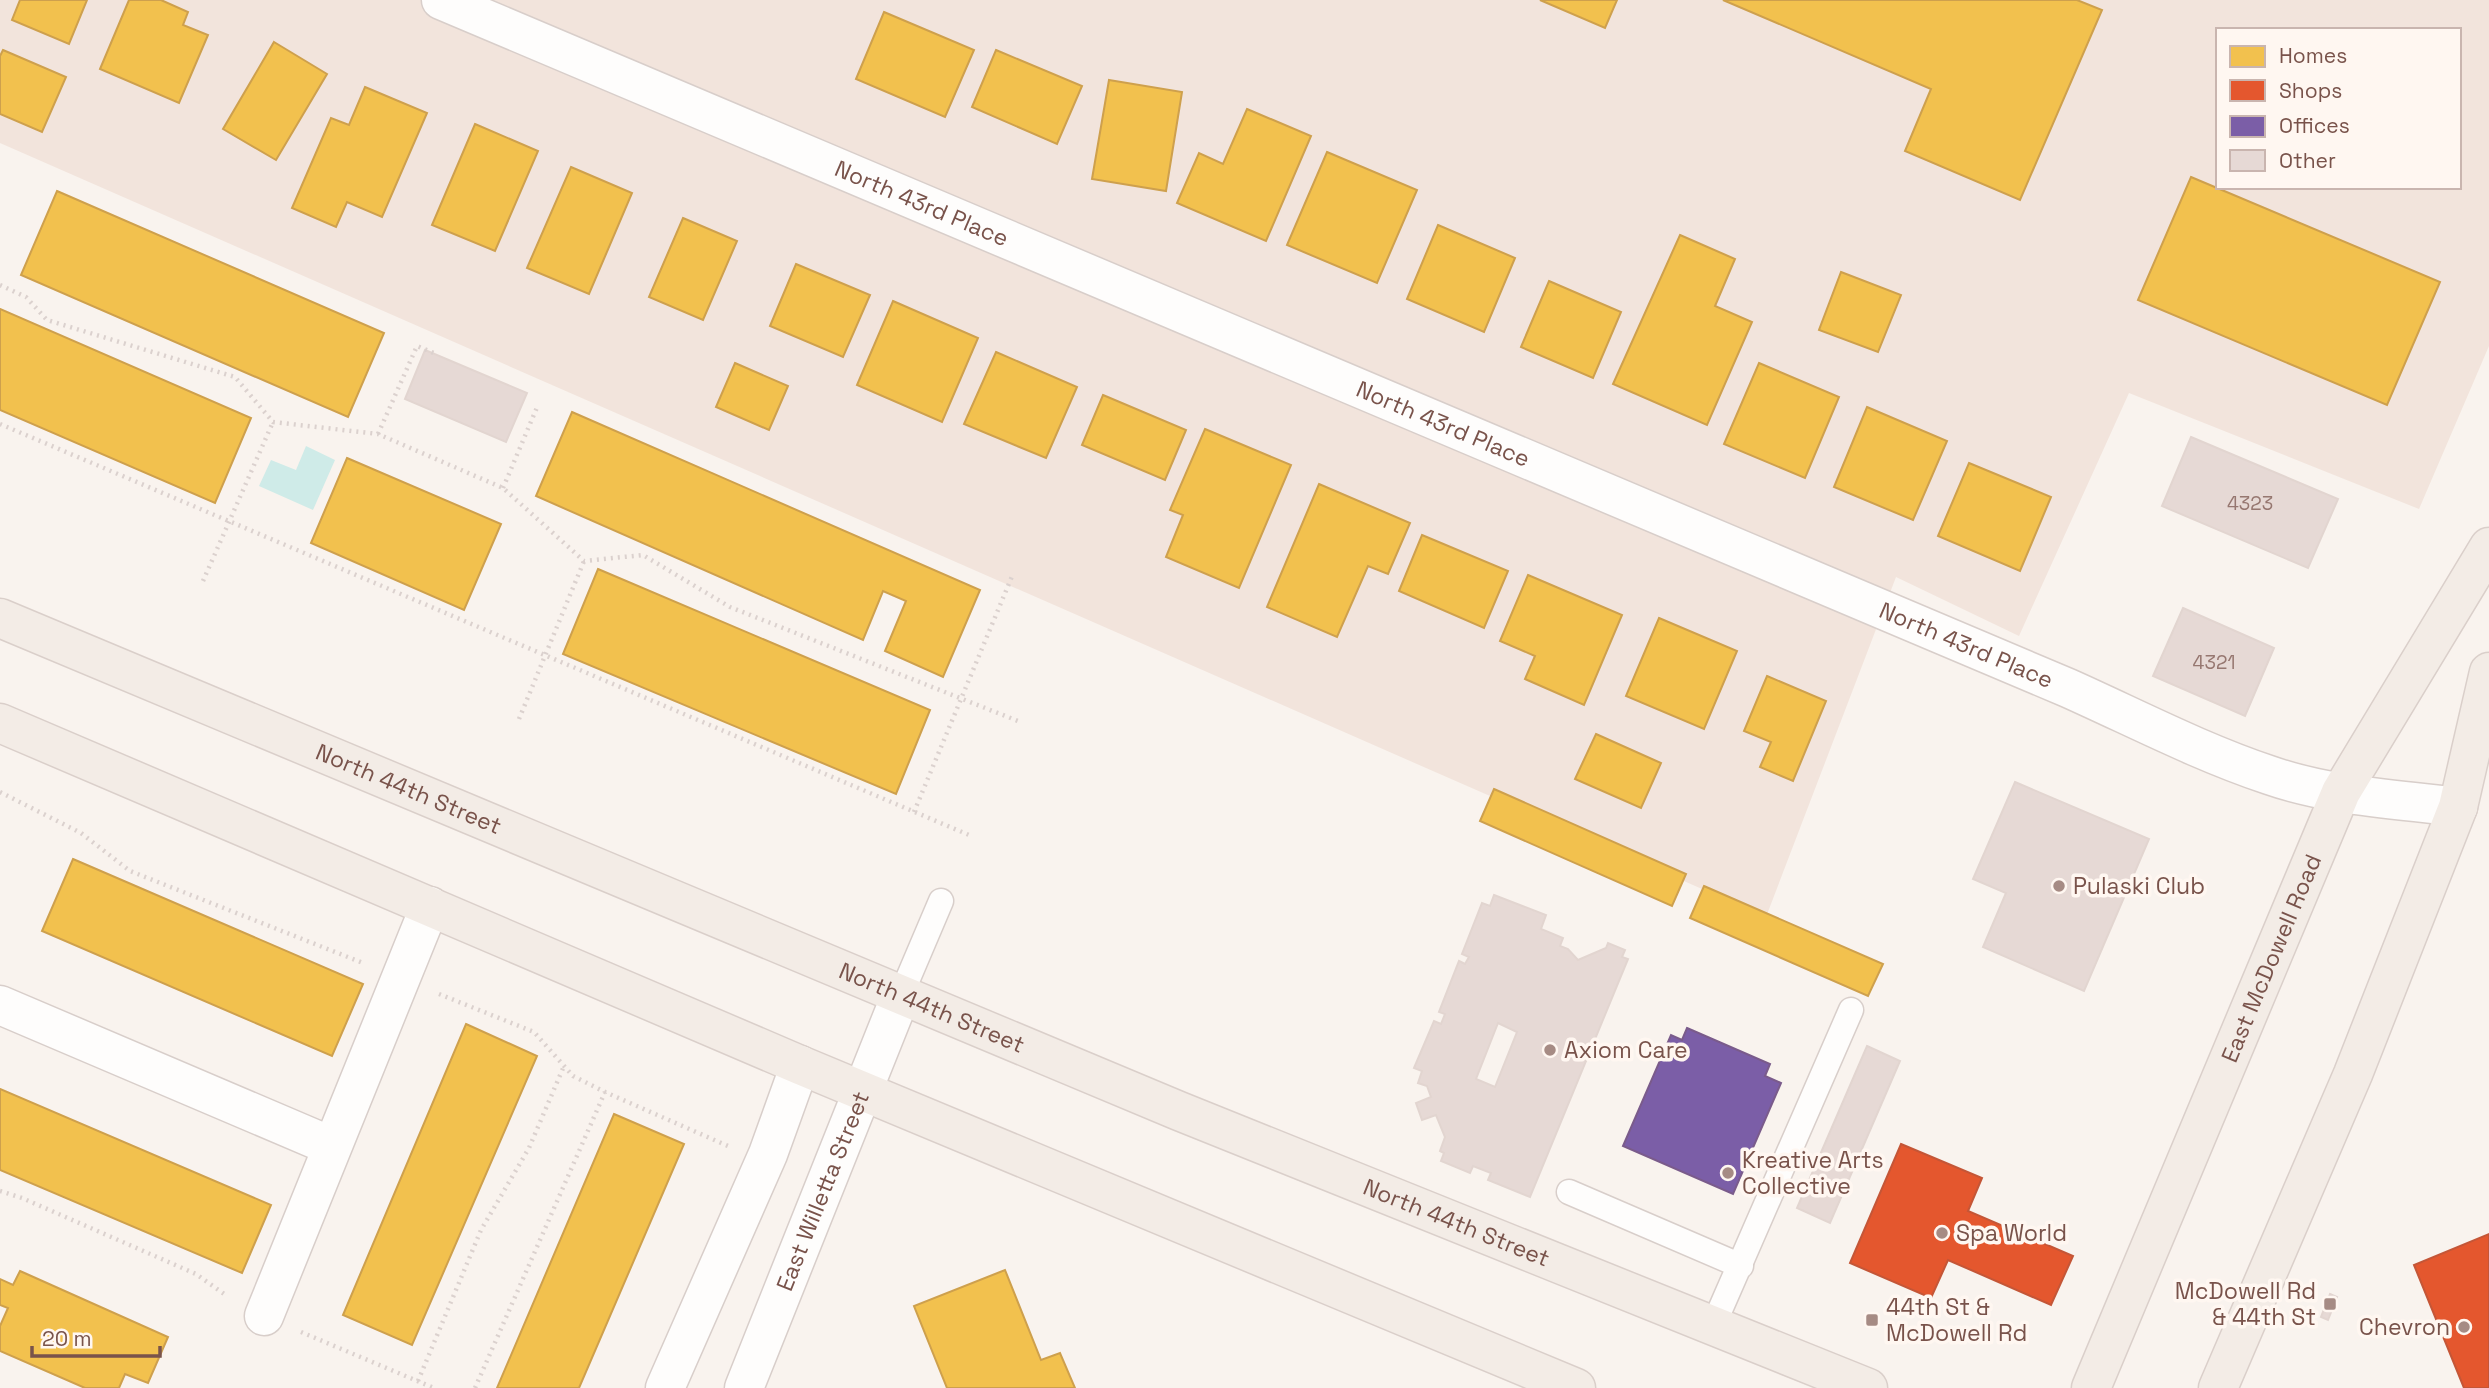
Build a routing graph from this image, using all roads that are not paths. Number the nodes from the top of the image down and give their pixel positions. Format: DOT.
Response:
graph roads {
  1 [pos="441,0"];
  2 [pos="2489,547"];
  3 [pos="0,618"];
  4 [pos="2489,672"];
  5 [pos="0,723"];
  6 [pos="2342,793"];
  7 [pos="2458,807"];
  8 [pos="941,901"];
  9 [pos="430,906"];
  10 [pos="901,995"];
  11 [pos="0,1005"];
  12 [pos="1851,1010"];
  13 [pos="800,1065"];
  14 [pos="864,1091"];
  15 [pos="331,1146"];
  16 [pos="1569,1192"];
  17 [pos="1741,1266"];
  18 [pos="264,1317"];
  19 [pos="1713,1326"];
  20 [pos="665,1388"];
  21 [pos="744,1388"];
  22 [pos="1576,1388"];
  23 [pos="1868,1388"];
  24 [pos="2091,1388"];
  25 [pos="2218,1388"];
  1 -- 6 [label="street, North 43rd Place"];
  2 -- 6 [label="main road, East McDowell Road"];
  3 -- 10 [label="main road, North 44th Street"];
  4 -- 7 [label="main road"];
  5 -- 9 [label="main road"];
  6 -- 7 [label="street, North 43rd Place"];
  6 -- 24 [label="main road, East McDowell Road"];
  7 -- 25 [label="main road"];
  8 -- 10 [label="lane"];
  9 -- 13 [label="main road"];
  9 -- 15 [label="street"];
  10 -- 14 [label="street, East Willetta Street"];
  10 -- 19 [label="main road, North 44th Street"];
  11 -- 15 [label="street"];
  12 -- 17 [label="lane"];
  13 -- 14 [label="main road"];
  13 -- 20 [label="street"];
  14 -- 21 [label="street, East Willetta Street"];
  14 -- 22 [label="main road"];
  15 -- 18 [label="street"];
  16 -- 17 [label="lane"];
  17 -- 19 [label="lane"];
  19 -- 23 [label="main road, North 44th Street"];
}
